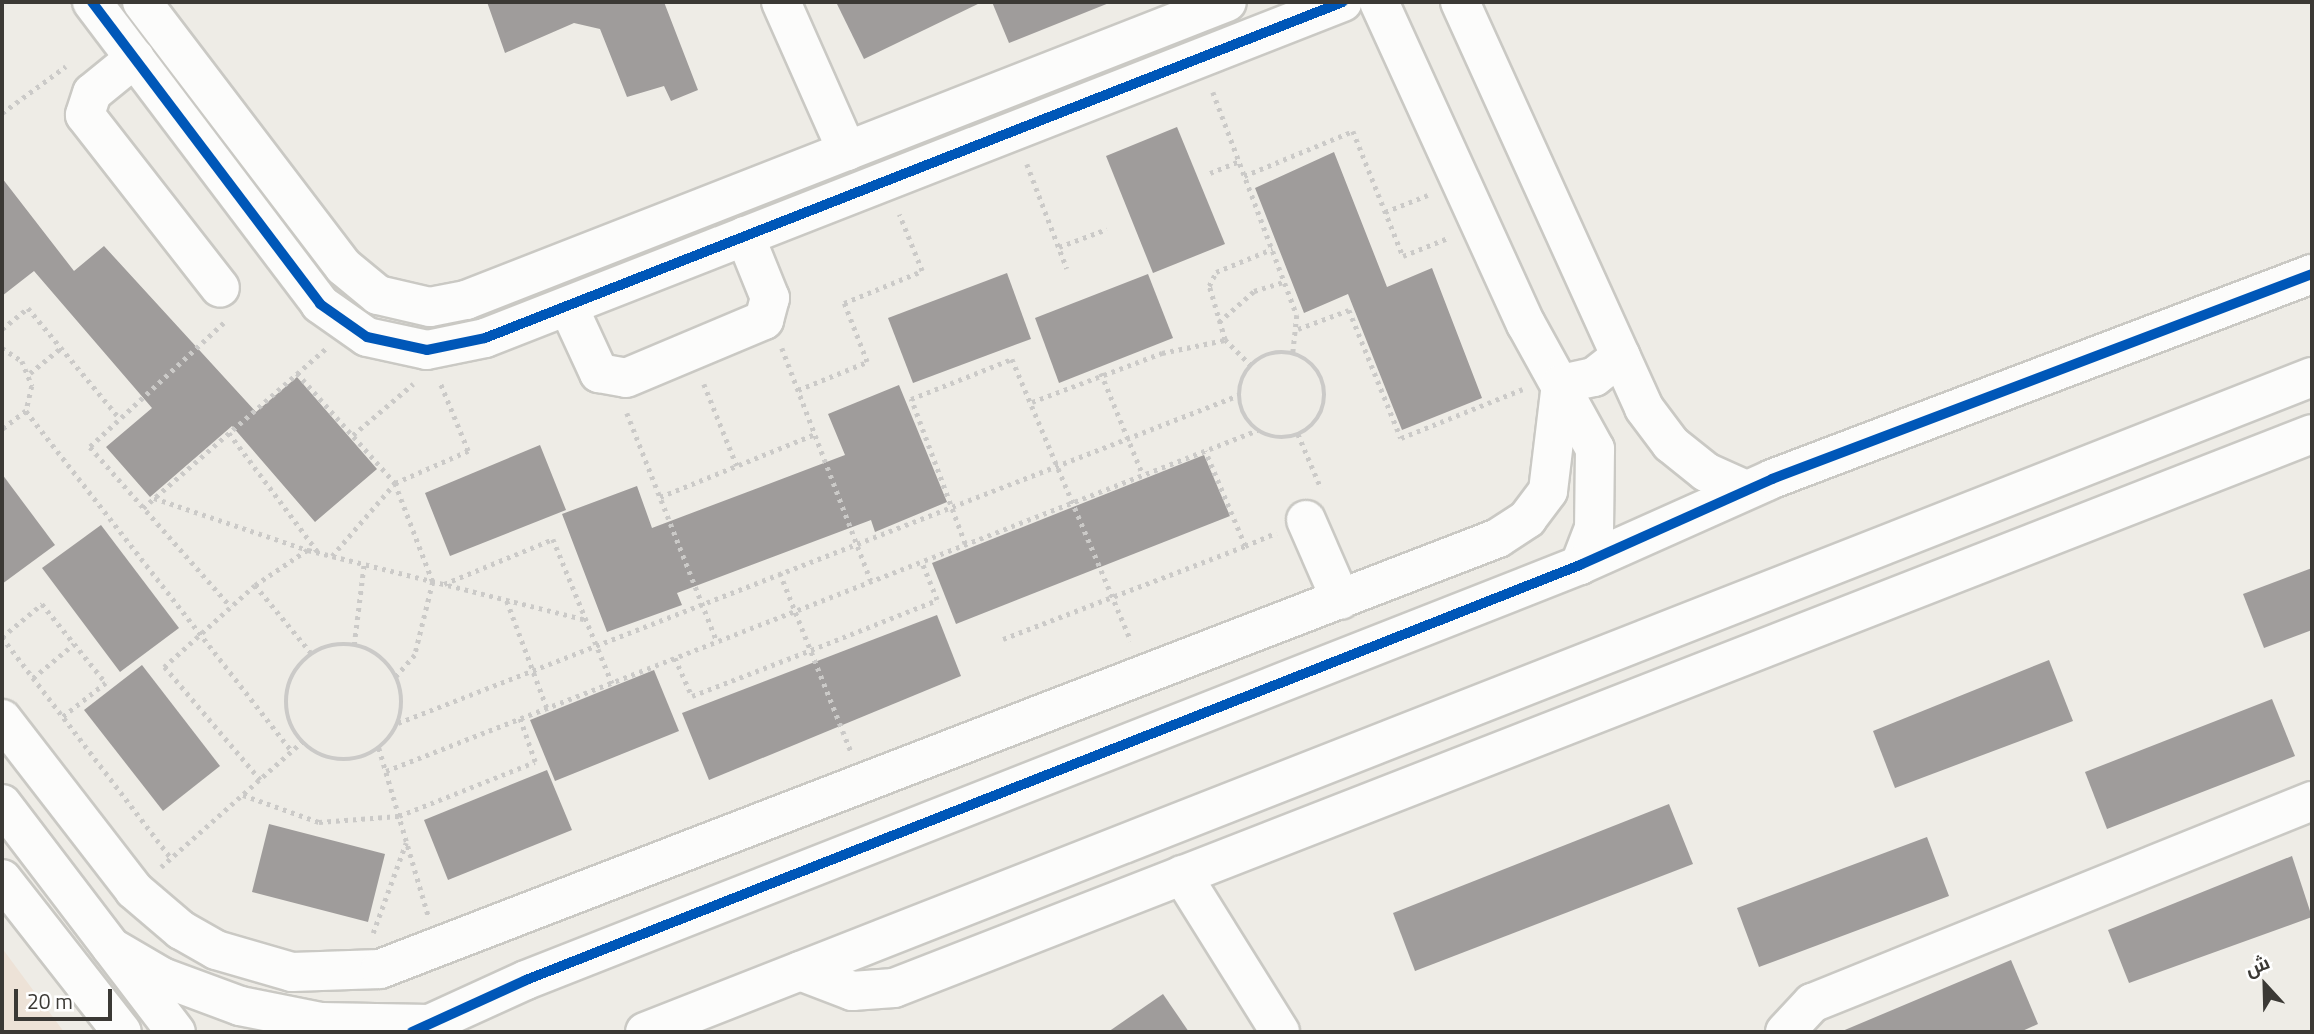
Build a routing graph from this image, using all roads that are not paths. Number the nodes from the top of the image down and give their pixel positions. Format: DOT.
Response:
graph roads {
  1 [pos="92,2"];
  2 [pos="142,2"];
  3 [pos="781,2"];
  4 [pos="1227,2"];
  5 [pos="1343,2"];
  6 [pos="1379,2"];
  7 [pos="1460,2"];
  8 [pos="135,58"];
  9 [pos="847,151"];
  10 [pos="745,236"];
  11 [pos="2312,274"];
  12 [pos="225,304"];
  13 [pos="568,306"];
  14 [pos="1622,356"];
  15 [pos="2312,377"];
  16 [pos="1559,380"];
  17 [pos="2312,434"];
  18 [pos="1746,490"];
  19 [pos="1306,520"];
  20 [pos="1580,565"];
  21 [pos="1341,600"];
  22 [pos="2,719"];
  23 [pos="2312,801"];
  24 [pos="2,804"];
  25 [pos="1182,875"];
  26 [pos="2,879"];
  27 [pos="111,947"];
  28 [pos="57,950"];
  29 [pos="800,971"];
  30 [pos="526,980"];
  31 [pos="421,1028"];
  32 [pos="89,1032"];
  33 [pos="122,1032"];
  34 [pos="176,1032"];
  35 [pos="468,1032"];
  36 [pos="645,1032"];
  37 [pos="1279,1032"];
  38 [pos="1785,1032"];
  1 -- 8 [label="street"];
  2 -- 9 [label="street"];
  3 -- 9 [label="street"];
  4 -- 9 [label="street"];
  5 -- 10 [label="street"];
  6 -- 16 [label="street"];
  7 -- 14 [label="street"];
  8 -- 12 [label="street"];
  8 -- 13 [label="street"];
  10 -- 13 [label="street"];
  10 -- 13 [label="street"];
  11 -- 18 [label="street"];
  14 -- 16 [label="street"];
  14 -- 18 [label="street"];
  15 -- 29 [label="street"];
  16 -- 20 [label="street"];
  16 -- 21 [label="street"];
  17 -- 25 [label="street"];
  18 -- 20 [label="street"];
  19 -- 21 [label="street"];
  20 -- 30 [label="street"];
  21 -- 22 [label="street"];
  23 -- 38 [label="street"];
  24 -- 27 [label="street"];
  25 -- 29 [label="street"];
  25 -- 37 [label="street"];
  26 -- 28 [label="street"];
  27 -- 31 [label="street"];
  27 -- 34 [label="street"];
  28 -- 32 [label="street"];
  28 -- 33 [label="street"];
  29 -- 36 [label="street"];
  30 -- 31 [label="street"];
  30 -- 35 [label="street"];
}
